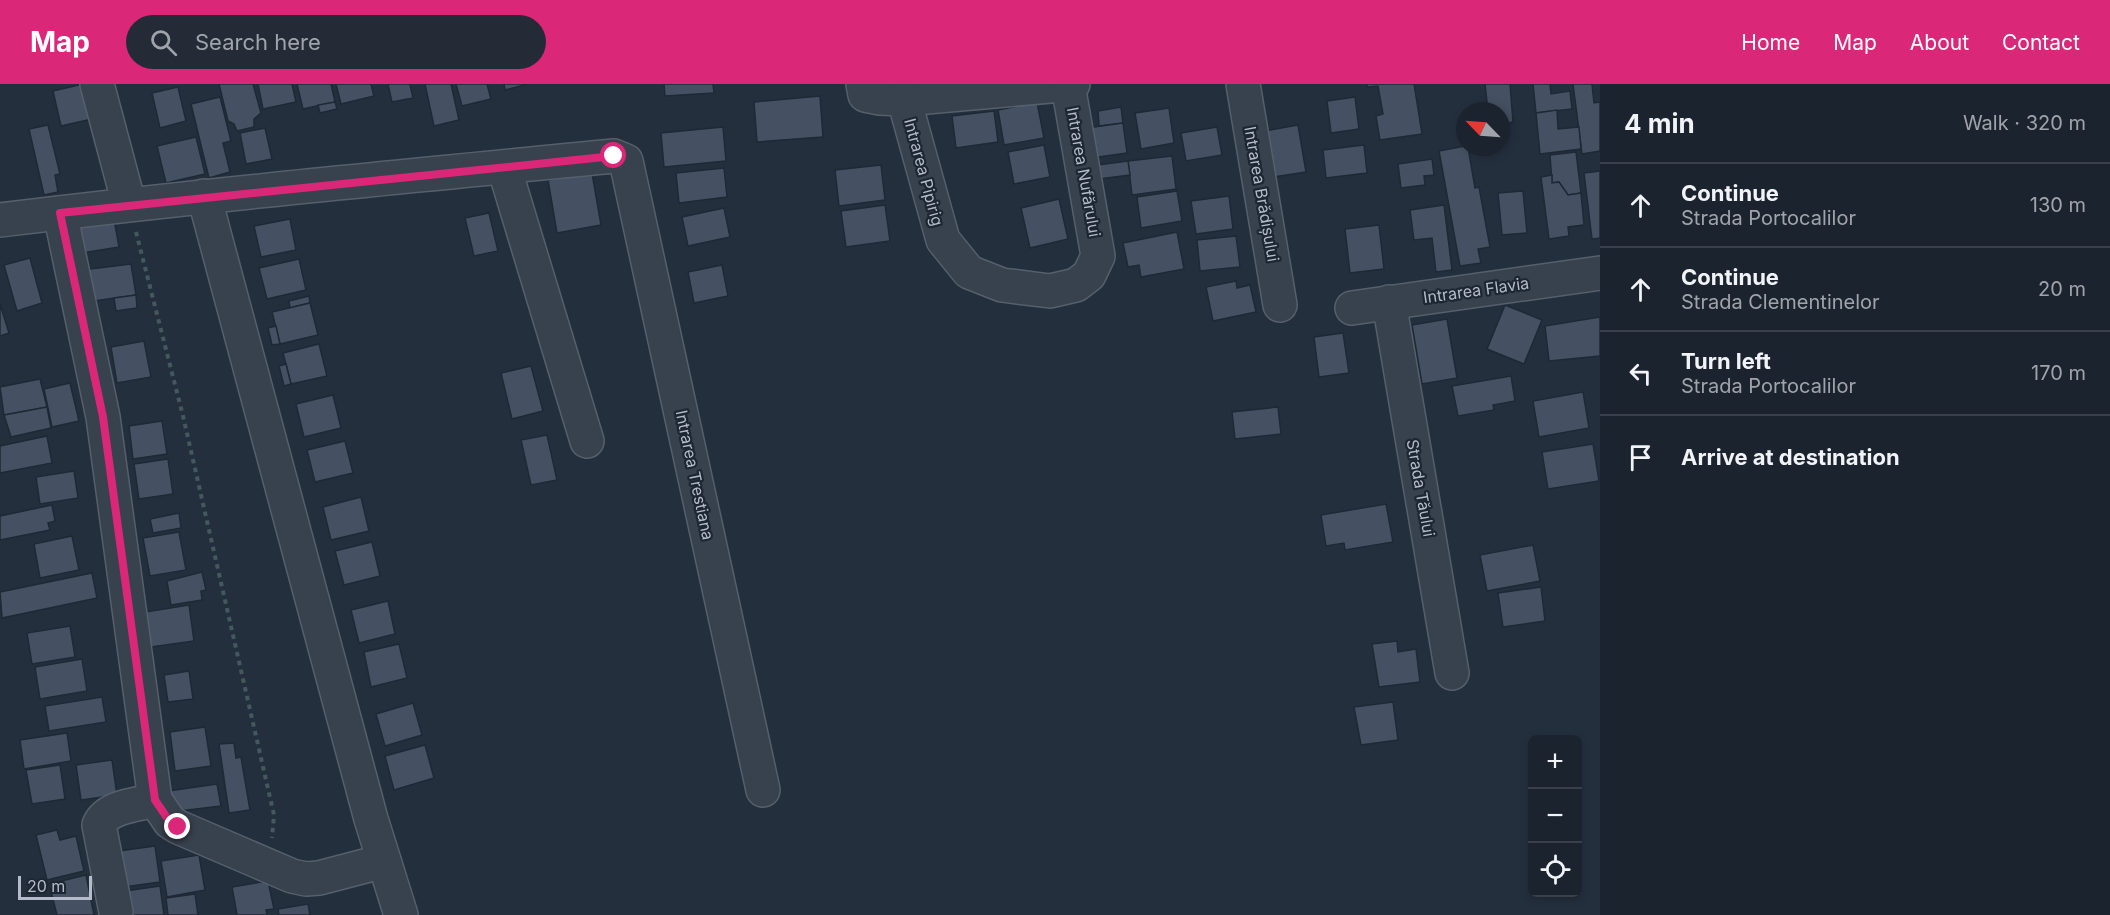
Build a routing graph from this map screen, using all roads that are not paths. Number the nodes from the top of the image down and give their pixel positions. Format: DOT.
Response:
graph roads {
  1 [pos="97,84"];
  2 [pos="1068,84"];
  3 [pos="1073,84"];
  4 [pos="1243,84"];
  5 [pos="864,89"];
  6 [pos="904,99"];
  7 [pos="504,167"];
  8 [pos="204,196"];
  9 [pos="129,204"];
  10 [pos="60,213"];
  11 [pos="0,220"];
  12 [pos="969,272"];
  13 [pos="1600,273"];
  14 [pos="1389,302"];
  15 [pos="1280,305"];
  16 [pos="1352,308"];
  17 [pos="587,441"];
  18 [pos="1452,673"];
  19 [pos="764,790"];
  20 [pos="155,800"];
  21 [pos="384,861"];
  22 [pos="116,912"];
  23 [pos="401,915"];
  1 -- 9 [label="street"];
  2 -- 3 [label="street"];
  2 -- 6 [label="street"];
  2 -- 12 [label="street, Intrarea Nufărului"];
  4 -- 15 [label="street, Intrarea Brădișului"];
  5 -- 6 [label="street"];
  6 -- 12 [label="street, Intrarea Pipirig"];
  7 -- 8 [label="street"];
  7 -- 17 [label="street"];
  7 -- 19 [label="street, Intrarea Trestiana"];
  8 -- 9 [label="street"];
  8 -- 21 [label="street"];
  9 -- 10 [label="street"];
  10 -- 11 [label="street"];
  10 -- 20 [label="street"];
  13 -- 14 [label="street, Intrarea Flavia"];
  14 -- 16 [label="street, Intrarea Flavia"];
  14 -- 18 [label="street, Strada Tăului"];
  20 -- 21 [label="street"];
  20 -- 22 [label="street"];
  21 -- 23 [label="street"];
}
